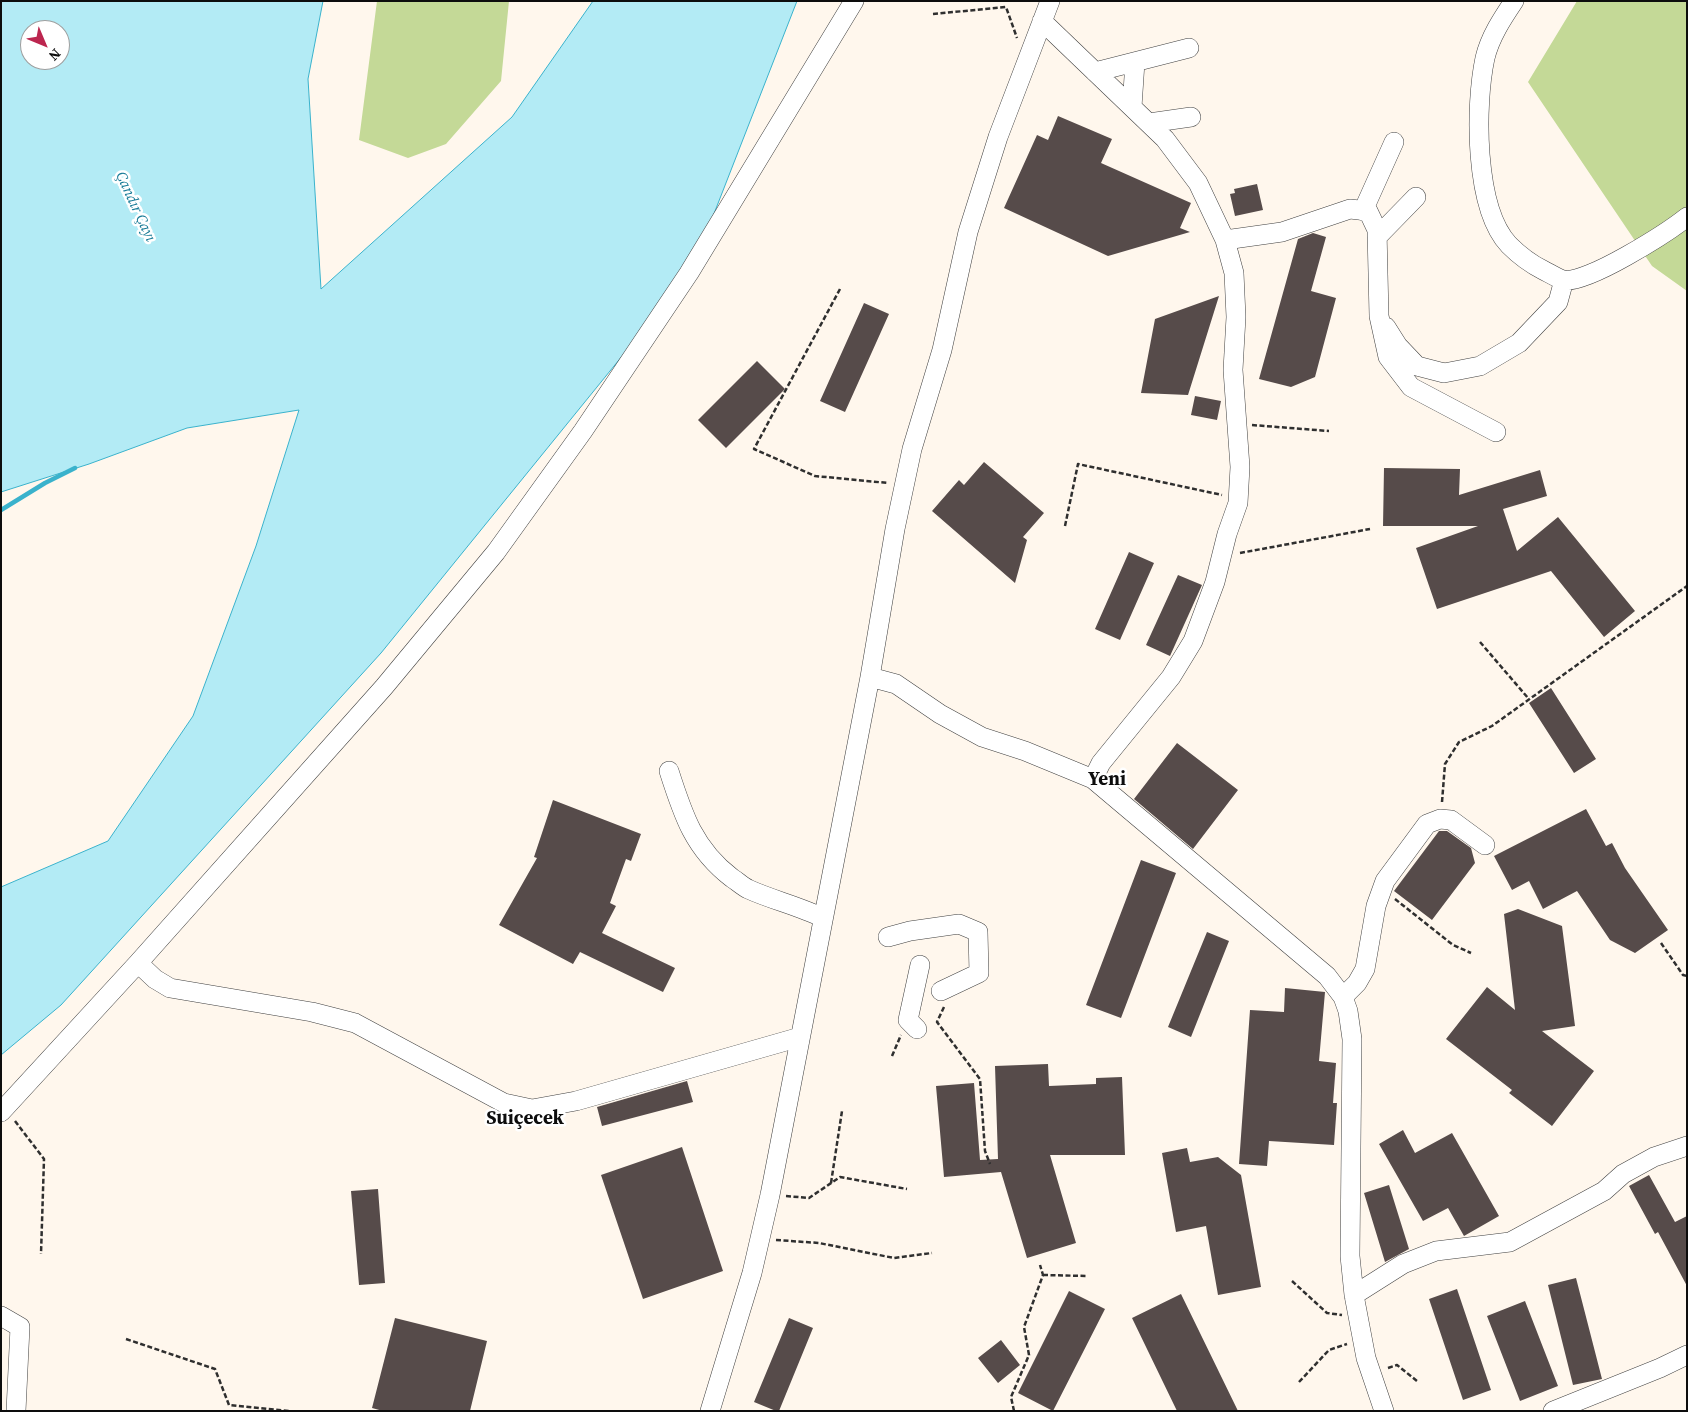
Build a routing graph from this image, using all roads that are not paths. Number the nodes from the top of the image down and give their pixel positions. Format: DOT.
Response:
graph roads {
  1 [pos="854,1"];
  2 [pos="1050,1"];
  3 [pos="1514,1"];
  4 [pos="1042,22"];
  5 [pos="1189,48"];
  6 [pos="1135,62"];
  7 [pos="1095,72"];
  8 [pos="1132,108"];
  9 [pos="1192,117"];
  10 [pos="1149,123"];
  11 [pos="1394,142"];
  12 [pos="1416,197"];
  13 [pos="1363,211"];
  14 [pos="1687,217"];
  15 [pos="1377,237"];
  16 [pos="1226,240"];
  17 [pos="1564,280"];
  18 [pos="1379,316"];
  19 [pos="1496,432"];
  20 [pos="870,677"];
  21 [pos="669,771"];
  22 [pos="1093,780"];
  23 [pos="1485,845"];
  24 [pos="823,918"];
  25 [pos="888,937"];
  26 [pos="138,963"];
  27 [pos="920,965"];
  28 [pos="1343,997"];
  29 [pos="943,998"];
  30 [pos="913,1024"];
  31 [pos="800,1037"];
  32 [pos="3,1110"];
  33 [pos="1687,1146"];
  34 [pos="1354,1295"];
  35 [pos="1,1316"];
  36 [pos="1687,1355"];
  37 [pos="16,1411"];
  38 [pos="710,1411"];
  39 [pos="1384,1411"];
  40 [pos="1553,1411"];
  1 -- 26 [label="street"];
  2 -- 4 [label="street"];
  3 -- 17 [label="street"];
  4 -- 7 [label="street"];
  4 -- 20 [label="street"];
  5 -- 6 [label="street"];
  6 -- 7 [label="street"];
  6 -- 8 [label="street"];
  7 -- 8 [label="street"];
  8 -- 10 [label="street"];
  9 -- 10 [label="street"];
  10 -- 16 [label="street"];
  11 -- 13 [label="street"];
  12 -- 15 [label="street"];
  13 -- 15 [label="street"];
  13 -- 16 [label="street"];
  14 -- 17 [label="street"];
  15 -- 18 [label="street"];
  16 -- 22 [label="street"];
  17 -- 18 [label="street"];
  18 -- 19 [label="street"];
  20 -- 22 [label="street"];
  20 -- 24 [label="street"];
  21 -- 24 [label="street"];
  22 -- 28 [label="street"];
  23 -- 28 [label="street"];
  24 -- 31 [label="street"];
  25 -- 29 [label="street"];
  26 -- 31 [label="street"];
  26 -- 32 [label="street"];
  27 -- 30 [label="street"];
  28 -- 34 [label="street"];
  31 -- 38 [label="street"];
  33 -- 34 [label="street"];
  34 -- 39 [label="street"];
  35 -- 37 [label="street"];
  36 -- 40 [label="street"];
}
